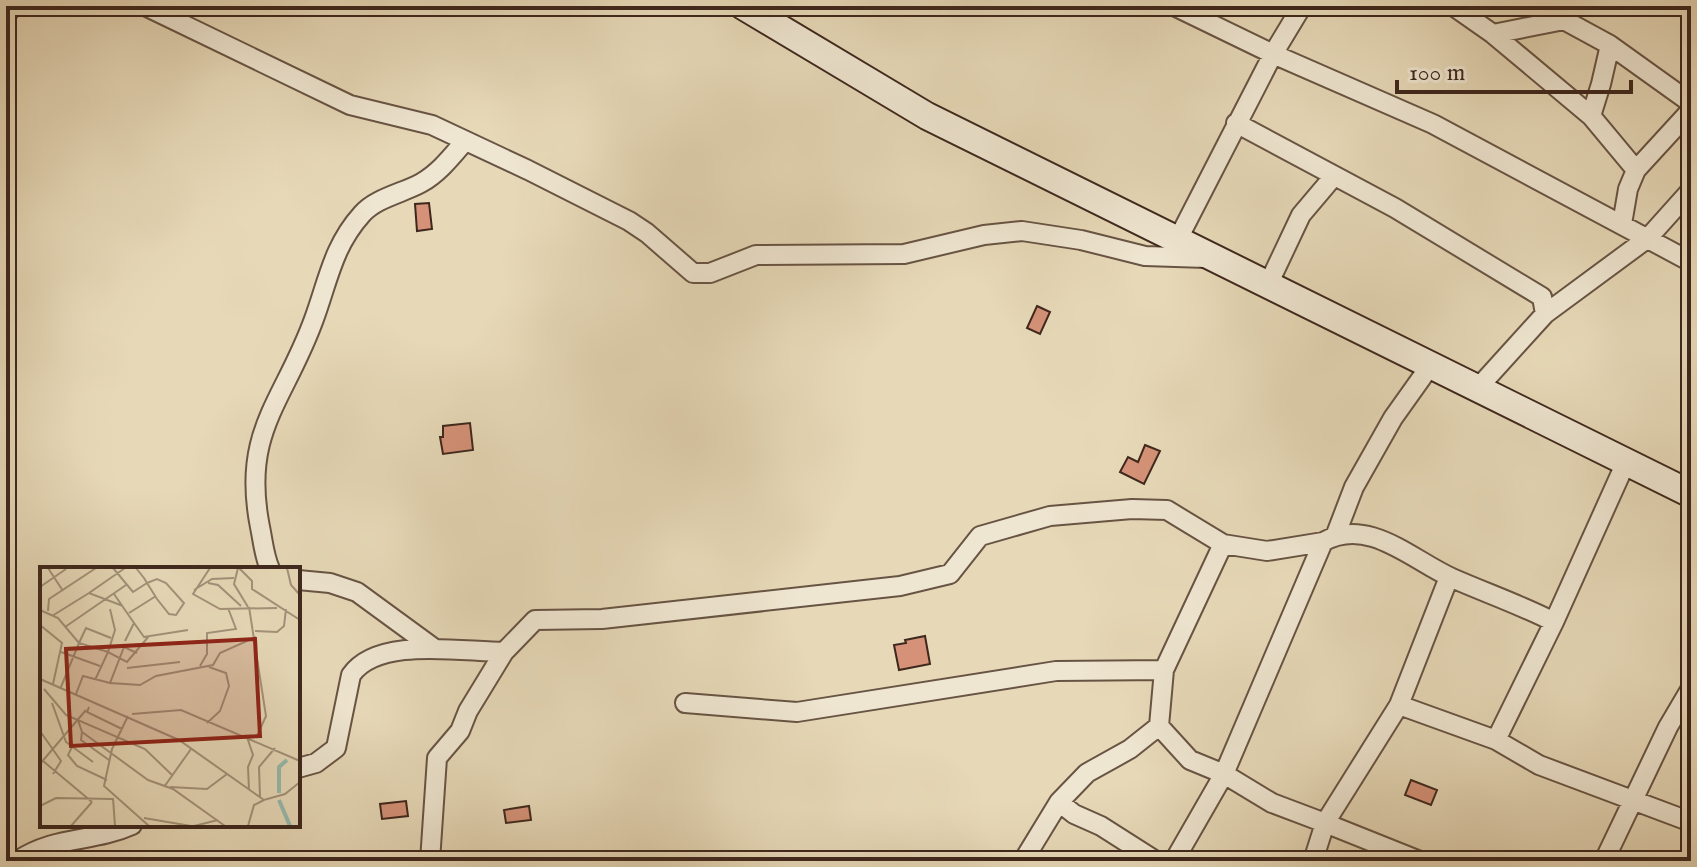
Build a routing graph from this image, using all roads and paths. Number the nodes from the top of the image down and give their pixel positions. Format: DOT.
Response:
graph roads {
  1 [pos="13,6"];
  2 [pos="145,6"];
  3 [pos="743,6"];
  4 [pos="1174,6"];
  5 [pos="1302,6"];
  6 [pos="1453,6"];
  7 [pos="1558,13"];
  8 [pos="6,15"];
  9 [pos="1493,34"];
  10 [pos="1610,45"];
  11 [pos="1273,54"];
  12 [pos="1691,103"];
  13 [pos="1691,110"];
  14 [pos="1591,116"];
  15 [pos="1236,123"];
  16 [pos="465,141"];
  17 [pos="1636,170"];
  18 [pos="1334,176"];
  19 [pos="1691,190"];
  20 [pos="1622,224"];
  21 [pos="1648,238"];
  22 [pos="1177,241"];
  23 [pos="1209,258"];
  24 [pos="1691,262"];
  25 [pos="1267,287"];
  26 [pos="1545,314"];
  27 [pos="1430,366"];
  28 [pos="1477,389"];
  29 [pos="1626,462"];
  30 [pos="1691,494"];
  31 [pos="1330,538"];
  32 [pos="1223,544"];
  33 [pos="270,567"];
  34 [pos="1449,577"];
  35 [pos="300,580"];
  36 [pos="1554,622"];
  37 [pos="435,649"];
  38 [pos="504,652"];
  39 [pos="1164,670"];
  40 [pos="1691,688"];
  41 [pos="685,703"];
  42 [pos="1399,705"];
  43 [pos="1159,726"];
  44 [pos="1496,740"];
  45 [pos="300,767"];
  46 [pos="1224,774"];
  47 [pos="1634,799"];
  48 [pos="1059,802"];
  49 [pos="1691,822"];
  50 [pos="1325,823"];
  51 [pos="127,827"];
  52 [pos="17,861"];
  53 [pos="430,861"];
  54 [pos="1023,861"];
  55 [pos="1156,861"];
  56 [pos="1174,861"];
  57 [pos="1313,861"];
  58 [pos="1420,861"];
  59 [pos="1604,861"];
  1 -- 8 [label="street"];
  2 -- 16 [label="street"];
  3 -- 22 [label="street"];
  4 -- 11 [label="street"];
  5 -- 11 [label="street"];
  6 -- 9 [label="street"];
  7 -- 9 [label="street"];
  7 -- 10 [label="street"];
  9 -- 14 [label="street"];
  10 -- 12 [label="street"];
  10 -- 14 [label="street"];
  11 -- 15 [label="street"];
  11 -- 20 [label="street"];
  13 -- 17 [label="street"];
  14 -- 17 [label="street"];
  15 -- 18 [label="street"];
  15 -- 22 [label="street"];
  16 -- 23 [label="street"];
  16 -- 33 [label="street"];
  17 -- 20 [label="street"];
  18 -- 25 [label="street"];
  18 -- 26 [label="street"];
  19 -- 21 [label="street"];
  20 -- 21 [label="street"];
  21 -- 24 [label="street"];
  21 -- 26 [label="street"];
  22 -- 23 [label="street"];
  23 -- 25 [label="street"];
  25 -- 27 [label="street"];
  26 -- 28 [label="street"];
  27 -- 28 [label="street"];
  27 -- 31 [label="street"];
  28 -- 29 [label="street"];
  29 -- 30 [label="street"];
  29 -- 36 [label="street"];
  31 -- 32 [label="street"];
  31 -- 34 [label="street"];
  31 -- 46 [label="street"];
  32 -- 38 [label="street"];
  32 -- 39 [label="street"];
  34 -- 36 [label="street"];
  34 -- 42 [label="street"];
  35 -- 37 [label="street"];
  36 -- 44 [label="street"];
  37 -- 38 [label="street"];
  37 -- 45 [label="street"];
  38 -- 53 [label="street"];
  39 -- 41 [label="street"];
  39 -- 43 [label="street"];
  40 -- 47 [label="street"];
  42 -- 44 [label="street"];
  42 -- 50 [label="street"];
  43 -- 46 [label="street"];
  43 -- 48 [label="street"];
  44 -- 47 [label="street"];
  46 -- 50 [label="street"];
  46 -- 56 [label="street"];
  47 -- 49 [label="street"];
  47 -- 59 [label="street"];
  48 -- 54 [label="street"];
  48 -- 55 [label="street"];
  50 -- 57 [label="street"];
  50 -- 58 [label="street"];
  51 -- 52 [label="street"];
}
